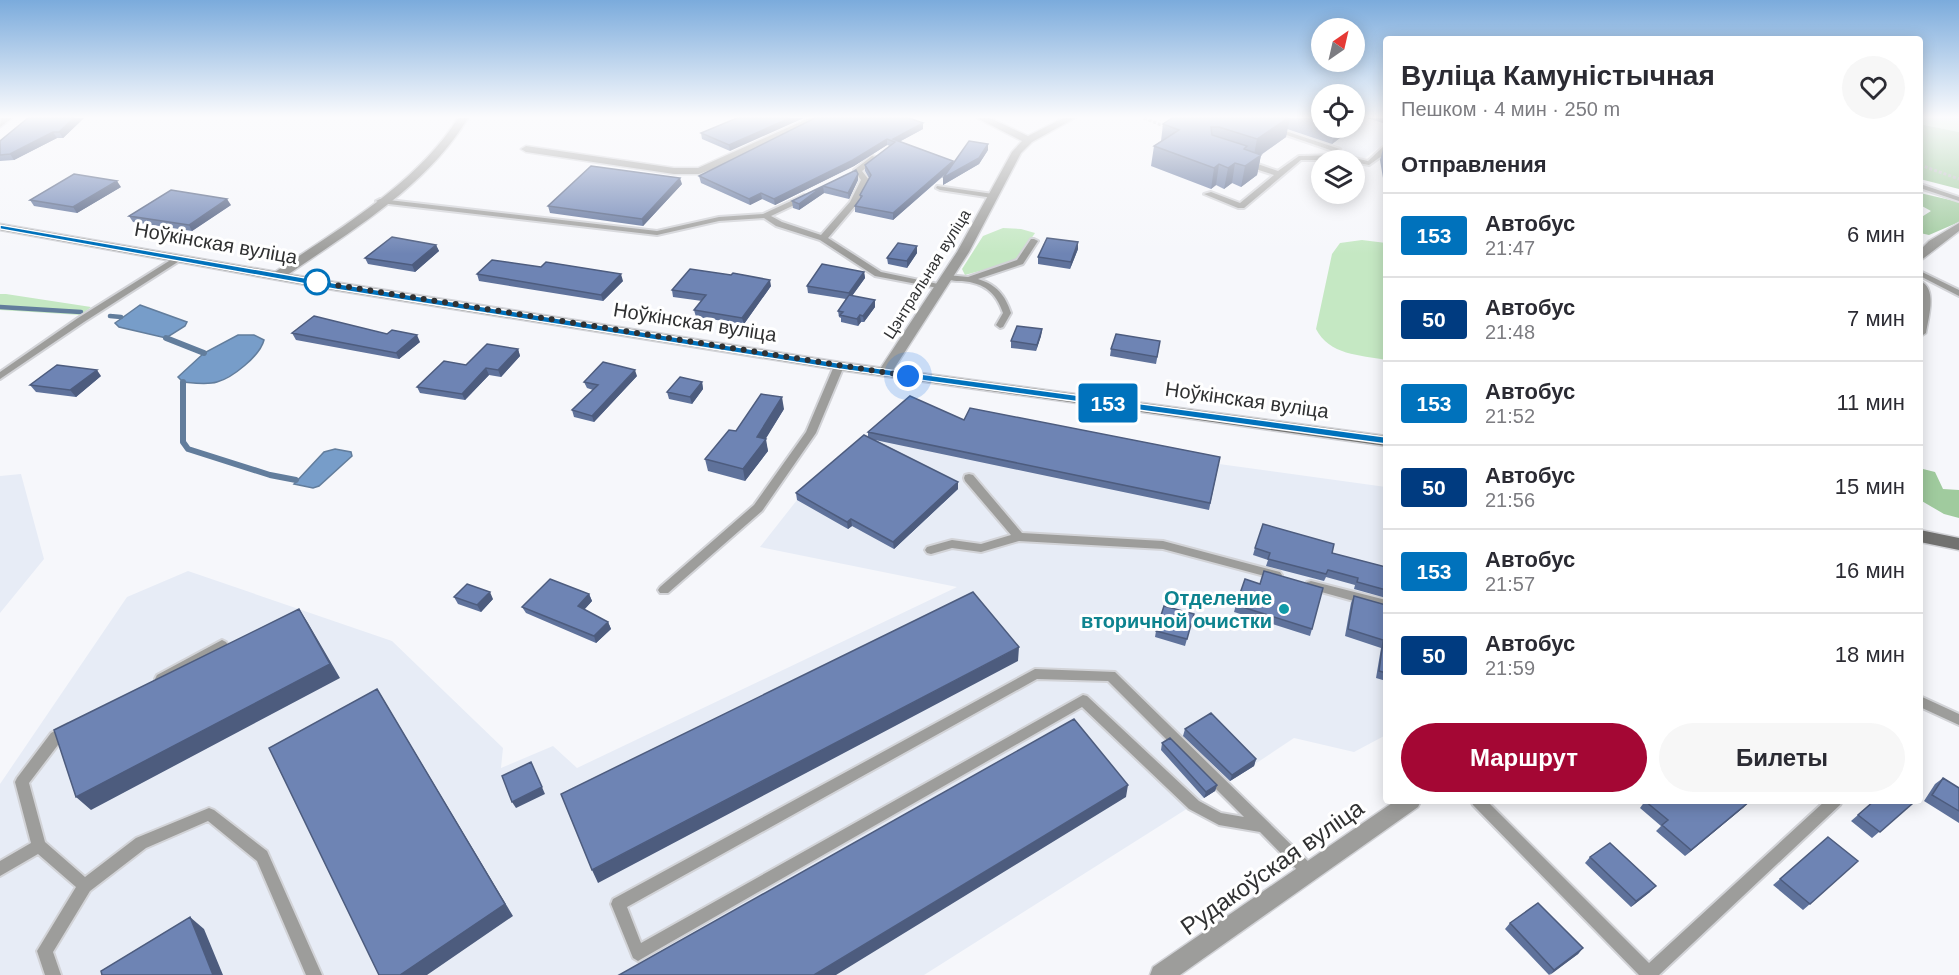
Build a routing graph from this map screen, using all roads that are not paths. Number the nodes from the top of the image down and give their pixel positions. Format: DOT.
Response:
graph roads {
  1 [pos="426,164"];
  2 [pos="624,164"];
  3 [pos="719,164"];
  4 [pos="868,164"];
  5 [pos="1011,164"];
  6 [pos="1248,164"];
  7 [pos="1292,164"];
  8 [pos="858,170"];
  9 [pos="1280,174"];
  10 [pos="848,176"];
  11 [pos="1923,187"];
  12 [pos="940,188"];
  13 [pos="816,190"];
  14 [pos="1208,194"];
  15 [pos="993,196"];
  16 [pos="1959,199"];
  17 [pos="380,201"];
  18 [pos="765,216"];
  19 [pos="1959,226"];
  20 [pos="0,227"];
  21 [pos="823,238"];
  22 [pos="1034,241"];
  23 [pos="1923,254"];
  24 [pos="180,258"];
  25 [pos="279,275"];
  26 [pos="1923,275"];
  27 [pos="969,279"];
  28 [pos="943,283"];
  29 [pos="1923,293"];
  30 [pos="1959,293"];
  31 [pos="1923,312"];
  32 [pos="1000,325"];
  33 [pos="839,366"];
  34 [pos="885,372"];
  35 [pos="0,376"];
  36 [pos="1383,441"];
  37 [pos="969,478"];
  38 [pos="1018,537"];
  39 [pos="1923,537"];
  40 [pos="1959,544"];
  41 [pos="930,550"];
  42 [pos="664,590"];
  43 [pos="1383,604"];
  44 [pos="222,645"];
  45 [pos="149,685"];
  46 [pos="1923,702"];
  47 [pos="1959,720"];
  48 [pos="77,725"];
  49 [pos="1407,804"];
  50 [pos="1481,804"];
  51 [pos="1832,804"];
  52 [pos="1265,828"];
  53 [pos="39,846"];
  54 [pos="0,869"];
  55 [pos="1310,873"];
  56 [pos="86,886"];
  57 [pos="53,975"];
  58 [pos="314,975"];
  59 [pos="1161,975"];
  1 -- 17 [label="street"];
  2 -- 3 [label="street"];
  4 -- 8 [label="lane"];
  5 -- 15 [label="street, Цэнтральная вуліца"];
  6 -- 9 [label="lane"];
  7 -- 9 [label="lane"];
  8 -- 10 [label="lane"];
  8 -- 21 [label="lane"];
  9 -- 14 [label="lane"];
  11 -- 16 [label="lane"];
  12 -- 15 [label="lane"];
  13 -- 18 [label="lane"];
  15 -- 28 [label="street, Цэнтральная вуліца"];
  17 -- 18 [label="lane"];
  17 -- 25 [label="street"];
  18 -- 21 [label="lane"];
  19 -- 23 [label="street"];
  20 -- 24 [label="main road, Ноўкінская вуліца"];
  21 -- 28 [label="lane"];
  22 -- 27 [label="lane"];
  24 -- 25 [label="main road, Ноўкінская вуліца"];
  24 -- 35 [label="lane"];
  25 -- 33 [label="main road, Ноўкінская вуліца"];
  26 -- 30 [label="lane"];
  27 -- 28 [label="lane"];
  27 -- 32 [label="lane"];
  28 -- 34 [label="street, Цэнтральная вуліца"];
  29 -- 31 [label="street"];
  33 -- 34 [label="main road, Ноўкінская вуліца"];
  33 -- 42 [label="lane"];
  34 -- 36 [label="main road, Ноўкінская вуліца"];
  37 -- 38 [label="lane"];
  38 -- 41 [label="lane"];
  38 -- 43 [label="lane"];
  39 -- 40 [label="main road"];
  44 -- 45 [label="lane"];
  46 -- 47 [label="lane"];
  48 -- 53 [label="lane"];
  49 -- 55 [label="street, Рудакоўская вуліца"];
  50 -- 51 [label="lane"];
  52 -- 52 [label="lane"];
  52 -- 55 [label="lane"];
  53 -- 54 [label="lane"];
  53 -- 56 [label="lane"];
  55 -- 59 [label="street, Рудакоўская вуліца"];
  56 -- 57 [label="lane"];
  56 -- 58 [label="lane"];
}
